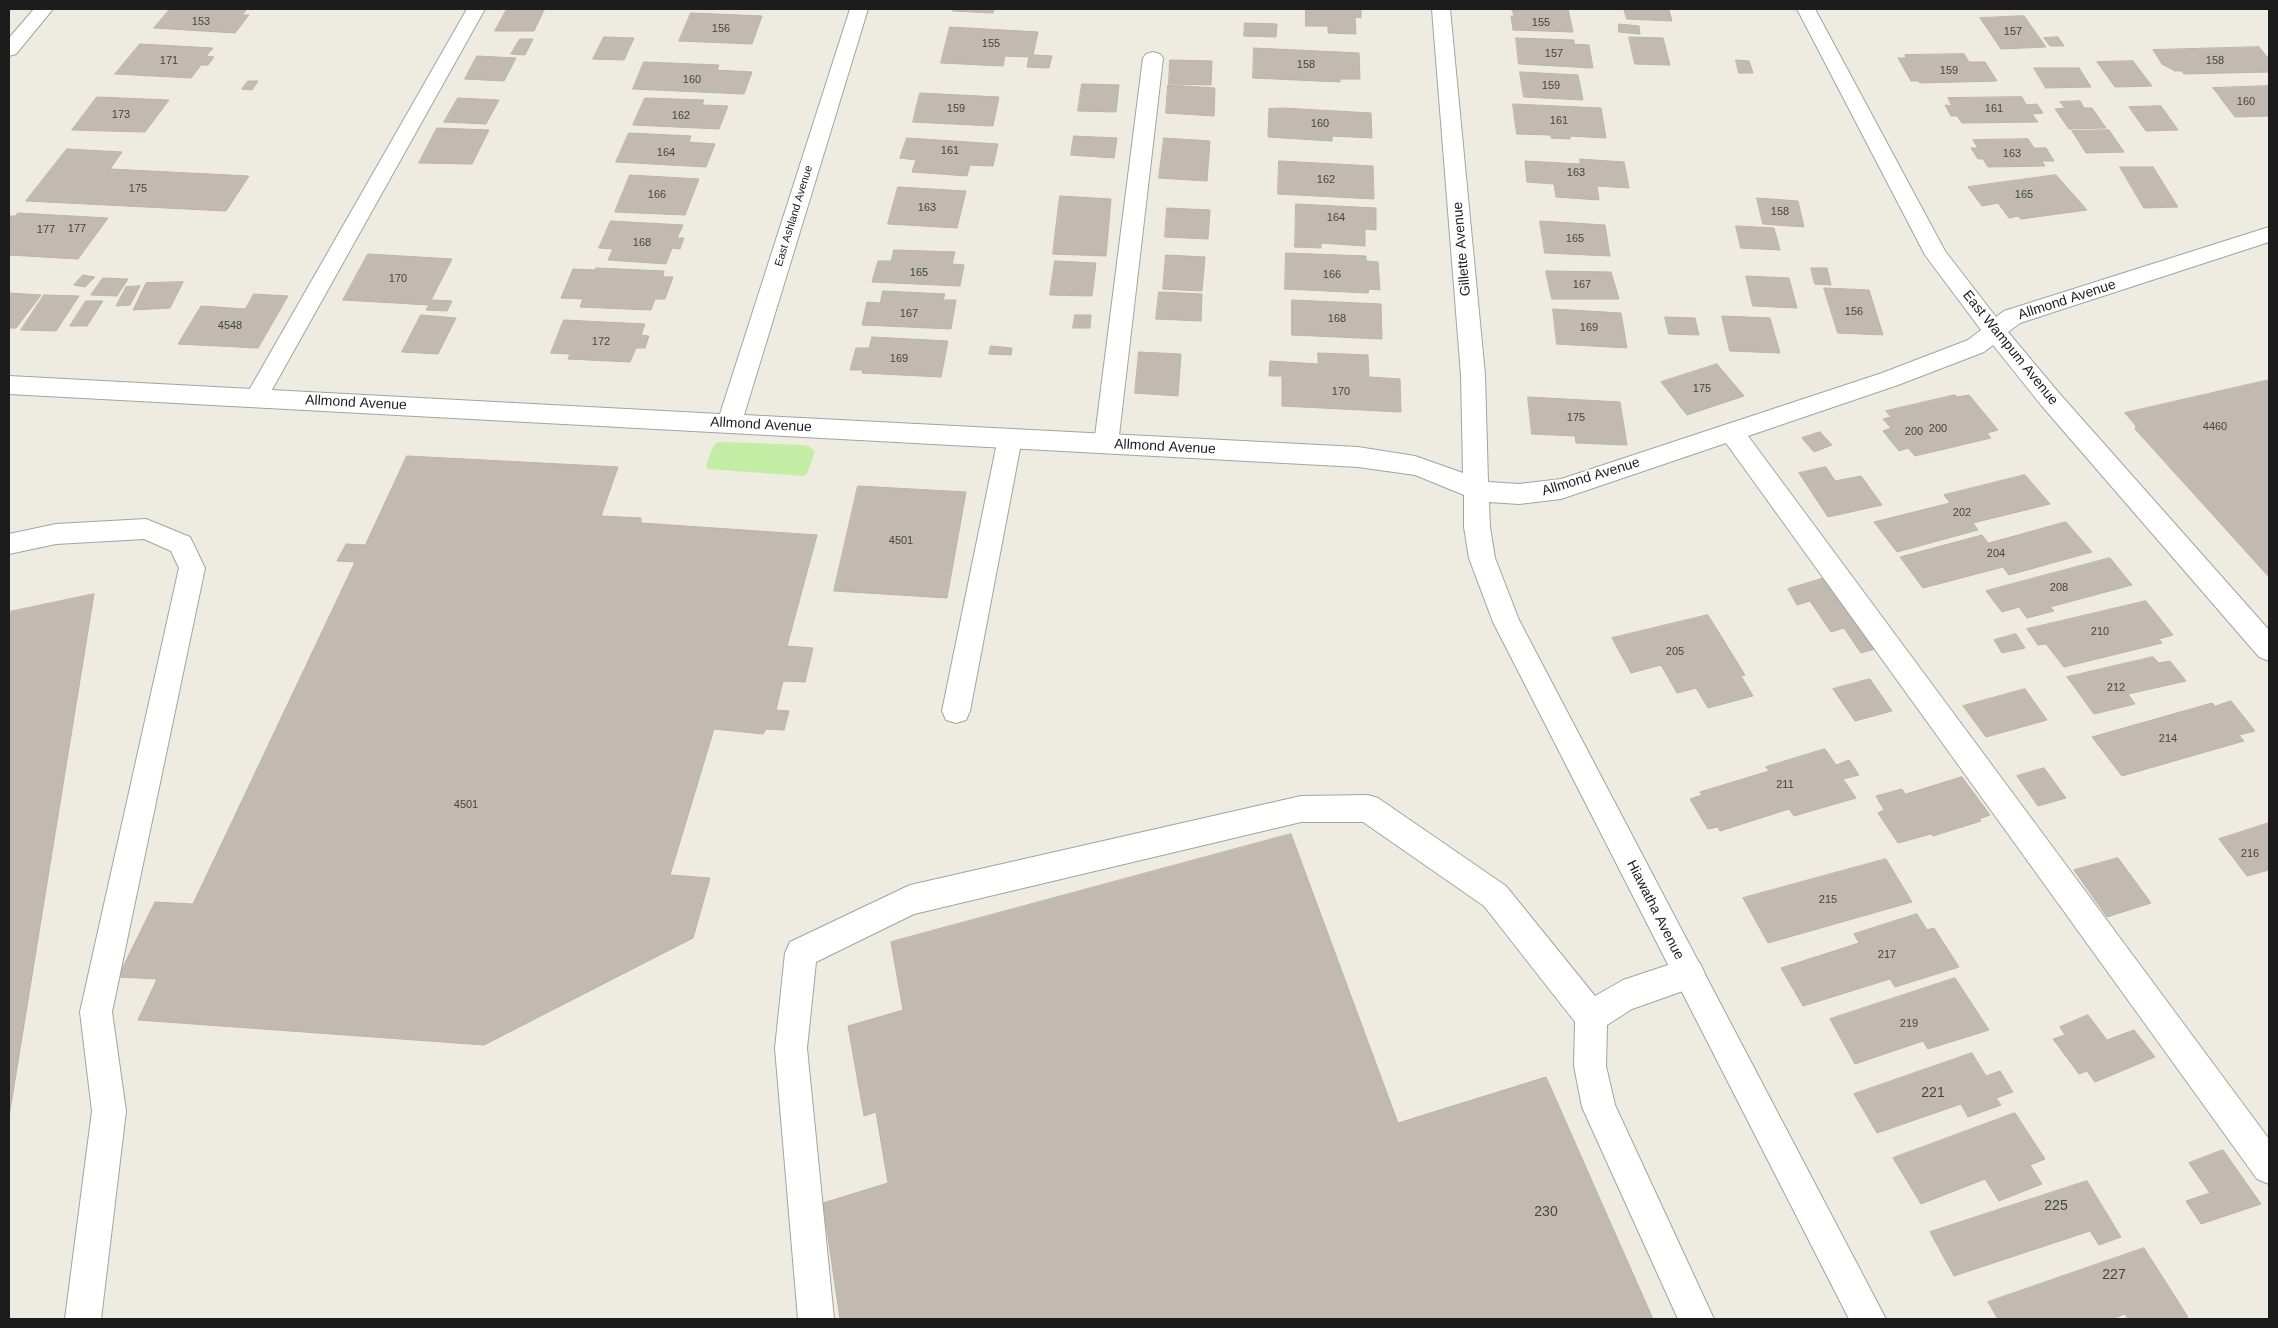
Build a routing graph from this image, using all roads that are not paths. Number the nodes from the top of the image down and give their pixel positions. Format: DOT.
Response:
graph roads {
  1 [pos="44,9"];
  2 [pos="476,9"];
  3 [pos="858,9"];
  4 [pos="1441,9"];
  5 [pos="1806,9"];
  6 [pos="9,50"];
  7 [pos="1153,58"];
  8 [pos="2269,234"];
  9 [pos="1995,332"];
  10 [pos="9,385"];
  11 [pos="256,398"];
  12 [pos="730,423"];
  13 [pos="1731,432"];
  14 [pos="1010,438"];
  15 [pos="1106,444"];
  16 [pos="1477,489"];
  17 [pos="9,544"];
  18 [pos="2269,649"];
  19 [pos="956,711"];
  20 [pos="1689,974"];
  21 [pos="1590,1017"];
  22 [pos="2269,1167"];
  23 [pos="84,1319"];
  24 [pos="816,1319"];
  25 [pos="1696,1319"];
  26 [pos="1868,1319"];
  1 -- 6 [label="street"];
  2 -- 11 [label="street"];
  3 -- 12 [label="street, East Ashland Avenue"];
  4 -- 16 [label="street, Gillette Avenue"];
  5 -- 9 [label="street, East Wampum Avenue"];
  7 -- 15 [label="street"];
  8 -- 9 [label="street, Allmond Avenue"];
  9 -- 13 [label="street, Allmond Avenue"];
  9 -- 18 [label="street, East Wampum Avenue"];
  10 -- 11 [label="street, Allmond Avenue"];
  11 -- 12 [label="street, Allmond Avenue"];
  12 -- 14 [label="street, Allmond Avenue"];
  13 -- 16 [label="street, Allmond Avenue"];
  13 -- 22 [label="street"];
  14 -- 15 [label="street, Allmond Avenue"];
  14 -- 19 [label="street"];
  15 -- 16 [label="street, Allmond Avenue"];
  16 -- 20 [label="street, Hiawatha Avenue"];
  17 -- 23 [label="street"];
  20 -- 21 [label="street"];
  20 -- 26 [label="street, Hiawatha Avenue"];
  21 -- 24 [label="street"];
  21 -- 25 [label="street"];
}
